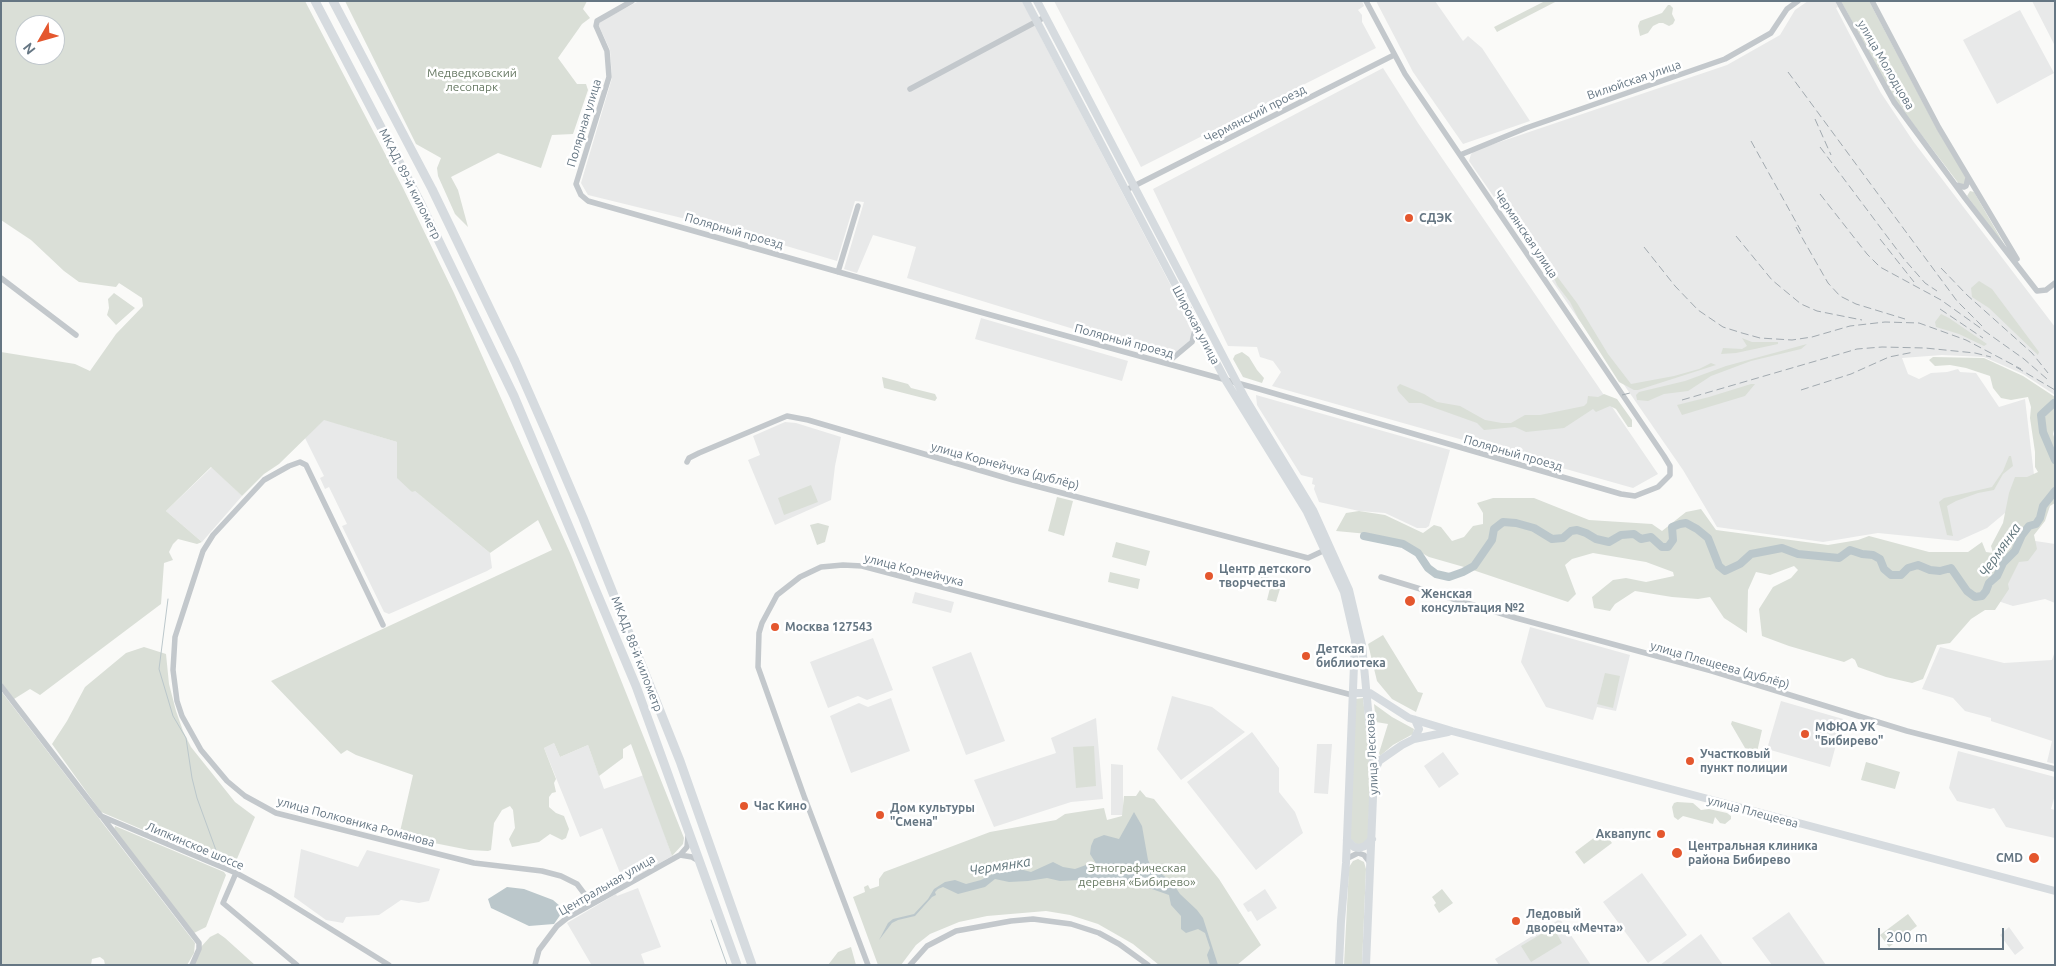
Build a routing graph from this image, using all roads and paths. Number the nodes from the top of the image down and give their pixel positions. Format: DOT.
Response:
graph roads {
  1 [pos="315,1"];
  2 [pos="334,1"];
  3 [pos="632,1"];
  4 [pos="1026,1"];
  5 [pos="1037,1"];
  6 [pos="1366,1"];
  7 [pos="1798,1"];
  8 [pos="1838,1"];
  9 [pos="1872,1"];
  10 [pos="1045,17"];
  11 [pos="1037,21"];
  12 [pos="1394,55"];
  13 [pos="910,89"];
  14 [pos="1460,155"];
  15 [pos="1968,178"];
  16 [pos="576,184"];
  17 [pos="1956,185"];
  18 [pos="1134,186"];
  19 [pos="1126,190"];
  20 [pos="1975,191"];
  21 [pos="1965,198"];
  22 [pos="858,206"];
  23 [pos="1146,211"];
  24 [pos="1139,216"];
  25 [pos="2021,268"];
  26 [pos="838,272"];
  27 [pos="1,278"];
  28 [pos="2055,283"];
  29 [pos="1200,324"];
  30 [pos="76,335"];
  31 [pos="515,361"];
  32 [pos="1167,363"];
  33 [pos="502,369"];
  34 [pos="1226,381"];
  35 [pos="1237,383"];
  36 [pos="687,462"];
  37 [pos="1670,476"];
  38 [pos="1325,550"];
  39 [pos="1381,577"];
  40 [pos="383,625"];
  41 [pos="1362,645"];
  42 [pos="1354,651"];
  43 [pos="1,686"];
  44 [pos="1368,692"];
  45 [pos="1350,694"];
  46 [pos="1415,720"];
  47 [pos="1452,731"];
  48 [pos="1414,739"];
  49 [pos="2055,769"];
  50 [pos="1374,772"];
  51 [pos="101,816"];
  52 [pos="688,826"];
  53 [pos="1372,839"];
  54 [pos="1347,840"];
  55 [pos="680,855"];
  56 [pos="1346,863"];
  57 [pos="1371,864"];
  58 [pos="702,865"];
  59 [pos="236,873"];
  60 [pos="2055,891"];
  61 [pos="592,904"];
  62 [pos="736,961"];
  63 [pos="192,965"];
  64 [pos="297,965"];
  65 [pos="389,965"];
  66 [pos="535,965"];
  67 [pos="752,965"];
  68 [pos="868,965"];
  69 [pos="910,965"];
  70 [pos="1148,965"];
  71 [pos="1339,965"];
  72 [pos="1366,965"];
  1 -- 33 [label="highway, МКАД, 89-й километр"];
  2 -- 31 [label="highway, МКАД, 89-й километр"];
  3 -- 16 [label="street, Полярная улица"];
  4 -- 11 [label="main road, Широкая улица"];
  5 -- 10 [label="main road, Широкая улица"];
  6 -- 12 [label="street, Чермянская улица"];
  7 -- 14 [label="street, Вилюйская улица"];
  8 -- 17 [label="street, улица Молодцова"];
  9 -- 15 [label="street, улица Молодцова"];
  10 -- 11 [label="street"];
  10 -- 18 [label="main road, Широкая улица"];
  11 -- 13 [label="street"];
  11 -- 19 [label="main road, Широкая улица"];
  12 -- 14 [label="street, Чермянская улица"];
  12 -- 18 [label="street, Чермянский проезд"];
  14 -- 37 [label="street, Чермянская улица"];
  15 -- 17 [label="street"];
  15 -- 20 [label="street, улица Молодцова"];
  16 -- 26 [label="street, Полярный проезд"];
  17 -- 21 [label="street, улица Молодцова"];
  18 -- 19 [label="street, Чермянский проезд"];
  18 -- 23 [label="main road, Широкая улица"];
  19 -- 24 [label="main road, Широкая улица"];
  20 -- 21 [label="street"];
  20 -- 25 [label="street, улица Молодцова"];
  21 -- 25 [label="street, улица Молодцова"];
  22 -- 26 [label="street"];
  23 -- 24 [label="main road"];
  23 -- 29 [label="main road, Широкая улица"];
  24 -- 29 [label="main road, Широкая улица"];
  25 -- 28 [label="street"];
  26 -- 32 [label="street, Полярный проезд"];
  27 -- 30 [label="street"];
  29 -- 32 [label="street"];
  29 -- 34 [label="main road, Широкая улица"];
  29 -- 35 [label="main road, Широкая улица"];
  31 -- 67 [label="highway, МКАД, 88-й километр"];
  32 -- 34 [label="street, Полярный проезд"];
  33 -- 52 [label="highway, МКАД, 88-й километр"];
  34 -- 35 [label="street, Полярный проезд"];
  34 -- 38 [label="main road, Широкая улица"];
  35 -- 37 [label="street, Полярный проезд"];
  35 -- 41 [label="main road, Широкая улица"];
  36 -- 38 [label="street, улица Корнейчука (дублёр)"];
  38 -- 42 [label="main road, Широкая улица"];
  39 -- 49 [label="street, улица Плещеева (дублёр)"];
  40 -- 61 [label="street, улица Полковника Романова"];
  41 -- 44 [label="main road, улица Лескова"];
  42 -- 45 [label="main road, улица Лескова"];
  43 -- 51 [label="street, Липкинское шоссе"];
  44 -- 45 [label="main road"];
  44 -- 46 [label="main road, улица Плещеева"];
  44 -- 50 [label="main road, улица Лескова"];
  45 -- 54 [label="main road, улица Лескова"];
  45 -- 68 [label="street, улица Корнейчука"];
  46 -- 47 [label="main road, улица Плещеева"];
  46 -- 48 [label="main road"];
  47 -- 48 [label="main road, улица Плещеева"];
  47 -- 60 [label="main road, улица Плещеева"];
  48 -- 50 [label="main road, улица Плещеева"];
  50 -- 53 [label="main road, улица Лескова"];
  51 -- 59 [label="street, Липкинское шоссе"];
  51 -- 63 [label="street"];
  52 -- 55 [label="street"];
  52 -- 58 [label="highway, МКАД, 88-й километр"];
  53 -- 54 [label="main road"];
  53 -- 57 [label="main road, улица Лескова"];
  54 -- 56 [label="main road, улица Лескова"];
  55 -- 58 [label="street"];
  55 -- 61 [label="street, Центральная улица"];
  56 -- 57 [label="street"];
  56 -- 71 [label="main road, улица Лескова"];
  57 -- 72 [label="main road, улица Лескова"];
  58 -- 62 [label="highway, МКАД, 88-й километр"];
  59 -- 64 [label="street"];
  59 -- 65 [label="street, Липкинское шоссе"];
  61 -- 66 [label="street, Центральная улица"];
  69 -- 70 [label="street"];
}
